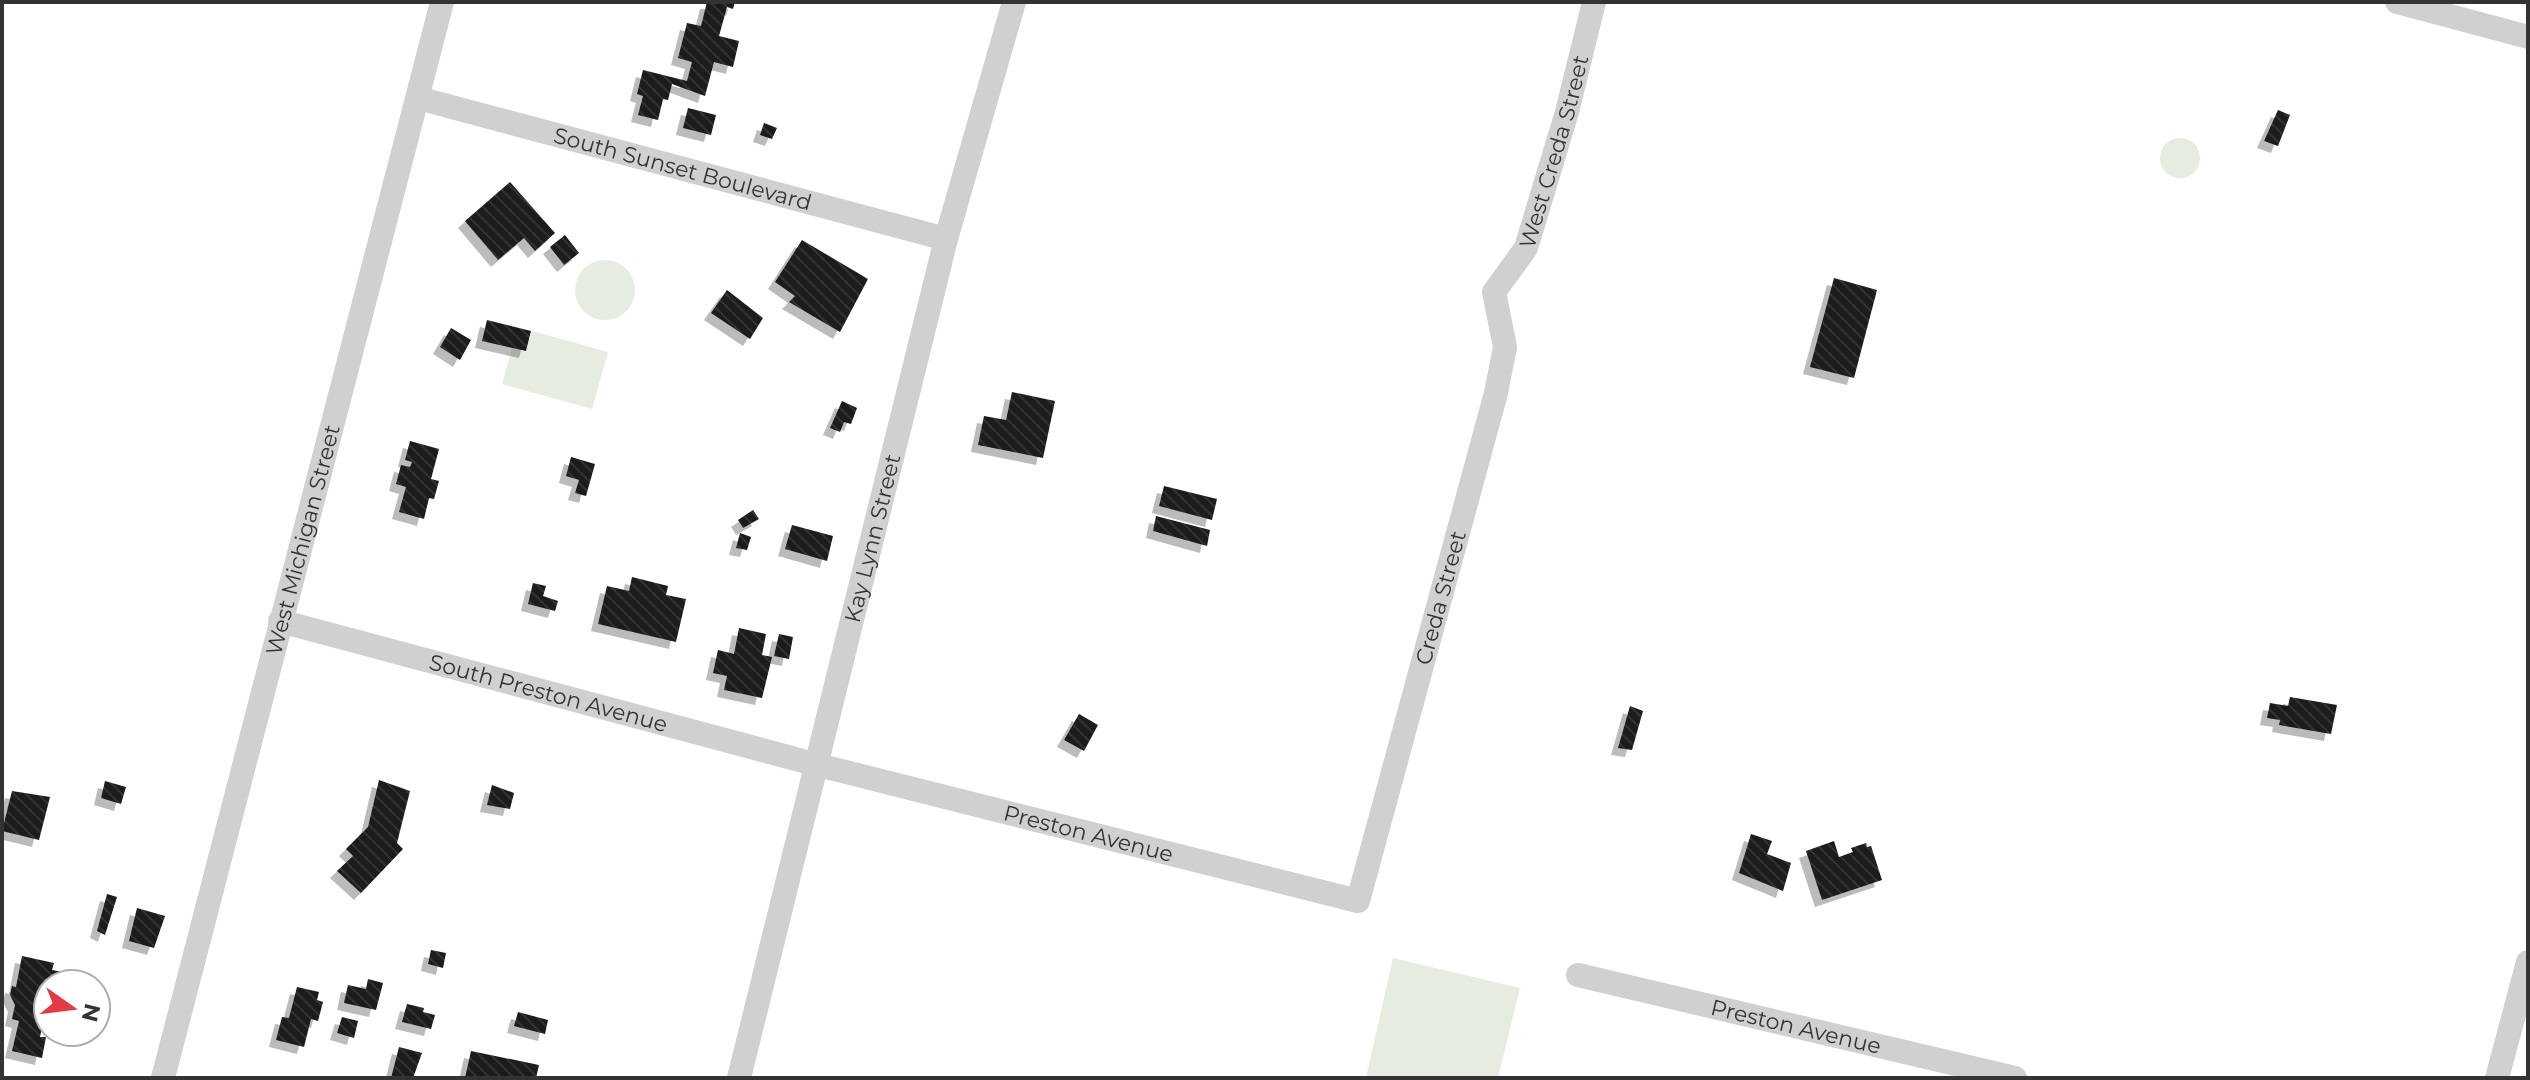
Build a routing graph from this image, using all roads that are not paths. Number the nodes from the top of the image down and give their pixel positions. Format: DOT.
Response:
graph roads {
  1 [pos="442,2"];
  2 [pos="1014,2"];
  3 [pos="1594,2"];
  4 [pos="2397,2"];
  5 [pos="2528,37"];
  6 [pos="418,98"];
  7 [pos="946,239"];
  8 [pos="1494,292"];
  9 [pos="280,621"];
  10 [pos="818,765"];
  11 [pos="1358,901"];
  12 [pos="2528,962"];
  13 [pos="1578,975"];
  14 [pos="163,1078"];
  15 [pos="739,1078"];
  16 [pos="2015,1078"];
  17 [pos="2497,1078"];
  1 -- 6 [label="street, West Michigan Street"];
  2 -- 7 [label="street, Kay Lynn Street"];
  3 -- 8 [label="street, West Creda Street"];
  4 -- 5 [label="street"];
  6 -- 7 [label="street, South Sunset Boulevard"];
  6 -- 9 [label="street, West Michigan Street"];
  7 -- 10 [label="street, Kay Lynn Street"];
  8 -- 11 [label="street, Creda Street"];
  9 -- 10 [label="street, South Preston Avenue"];
  9 -- 14 [label="street, West Michigan Street"];
  10 -- 11 [label="street, Preston Avenue"];
  10 -- 15 [label="street, Kay Lynn Street"];
  12 -- 17 [label="street"];
  13 -- 16 [label="street, Preston Avenue"];
}
